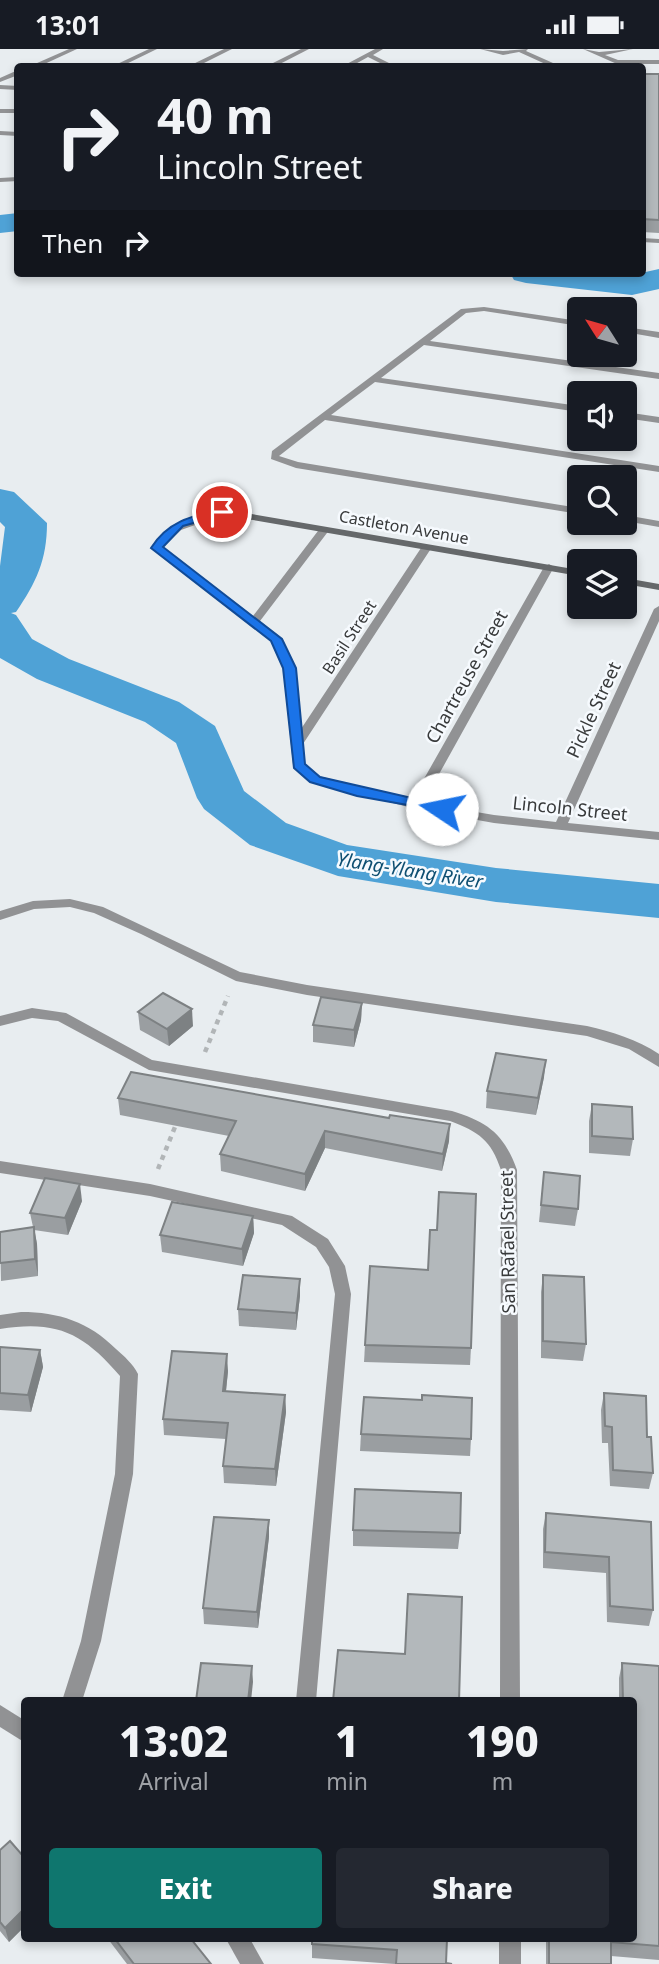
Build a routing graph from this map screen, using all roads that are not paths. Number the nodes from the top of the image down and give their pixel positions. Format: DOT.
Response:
graph roads {
  1 [pos="74,49"];
  2 [pos="154,49"];
  3 [pos="229,49"];
  4 [pos="306,49"];
  5 [pos="380,49"];
  6 [pos="483,49"];
  7 [pos="586,49"];
  8 [pos="630,49"];
  9 [pos="523,50"];
  10 [pos="510,53"];
  11 [pos="598,54"];
  12 [pos="368,55"];
  13 [pos="659,62"];
  14 [pos="41,63"];
  15 [pos="123,63"];
  16 [pos="199,63"];
  17 [pos="276,63"];
  18 [pos="352,63"];
  19 [pos="385,63"];
  20 [pos="534,63"];
  21 [pos="551,63"];
  22 [pos="567,322"];
  23 [pos="637,332"];
  24 [pos="659,335"];
  25 [pos="420,342"];
  26 [pos="659,376"];
  27 [pos="372,379"];
  28 [pos="567,407"];
  29 [pos="323,417"];
  30 [pos="637,417"];
  31 [pos="659,420"];
  32 [pos="659,469"];
  33 [pos="567,509"];
  34 [pos="222,512"];
  35 [pos="637,520"];
  36 [pos="659,524"];
  37 [pos="325,529"];
  38 [pos="427,547"];
  39 [pos="550,567"];
  40 [pos="567,571"];
  41 [pos="637,583"];
  42 [pos="659,587"];
  43 [pos="659,610"];
  44 [pos="255,620"];
  45 [pos="297,744"];
  46 [pos="416,804"];
  47 [pos="560,826"];
  48 [pos="659,836"];
  49 [pos="0,916"];
  50 [pos="0,1021"];
  51 [pos="659,1062"];
  52 [pos="0,1167"];
  53 [pos="0,1322"];
  54 [pos="73,1697"];
  55 [pos="306,1697"];
  56 [pos="510,1697"];
  57 [pos="0,1715"];
  58 [pos="21,1730"];
  59 [pos="239,1942"];
  60 [pos="510,1942"];
  61 [pos="253,1964"];
  62 [pos="510,1964"];
  1 -- 14 [label="street"];
  2 -- 15 [label="street"];
  3 -- 16 [label="street"];
  4 -- 17 [label="street"];
  5 -- 12 [label="street"];
  6 -- 10 [label="street"];
  7 -- 11 [label="street"];
  8 -- 11 [label="street"];
  9 -- 10 [label="street"];
  9 -- 21 [label="street"];
  10 -- 20 [label="street"];
  11 -- 13 [label="street"];
  12 -- 18 [label="street"];
  12 -- 19 [label="street"];
  22 -- 25 [label="street"];
  23 -- 24 [label="street"];
  25 -- 26 [label="street"];
  25 -- 27 [label="street"];
  27 -- 28 [label="street"];
  27 -- 29 [label="street"];
  29 -- 32 [label="street"];
  29 -- 33 [label="street"];
  30 -- 31 [label="street"];
  34 -- 37 [label="street, Castleton Avenue"];
  34 -- 44 [label="street, Lincoln Street"];
  35 -- 36 [label="street"];
  37 -- 38 [label="street, Castleton Avenue"];
  37 -- 44 [label="street"];
  38 -- 39 [label="street, Castleton Avenue"];
  38 -- 45 [label="street, Basil Street"];
  39 -- 40 [label="street, Castleton Avenue"];
  39 -- 46 [label="street, Chartreuse Street"];
  41 -- 42 [label="street"];
  43 -- 47 [label="street, Pickle Street"];
  44 -- 45 [label="street, Lincoln Street"];
  45 -- 46 [label="street, Lincoln Street"];
  46 -- 47 [label="street, Lincoln Street"];
  47 -- 48 [label="street, Lincoln Street"];
  49 -- 51 [label="street"];
  50 -- 56 [label="street, San Rafael Street"];
  52 -- 55 [label="street"];
  53 -- 54 [label="street"];
  57 -- 58 [label="street"];
  59 -- 61 [label="street"];
  60 -- 62 [label="street"];
}
